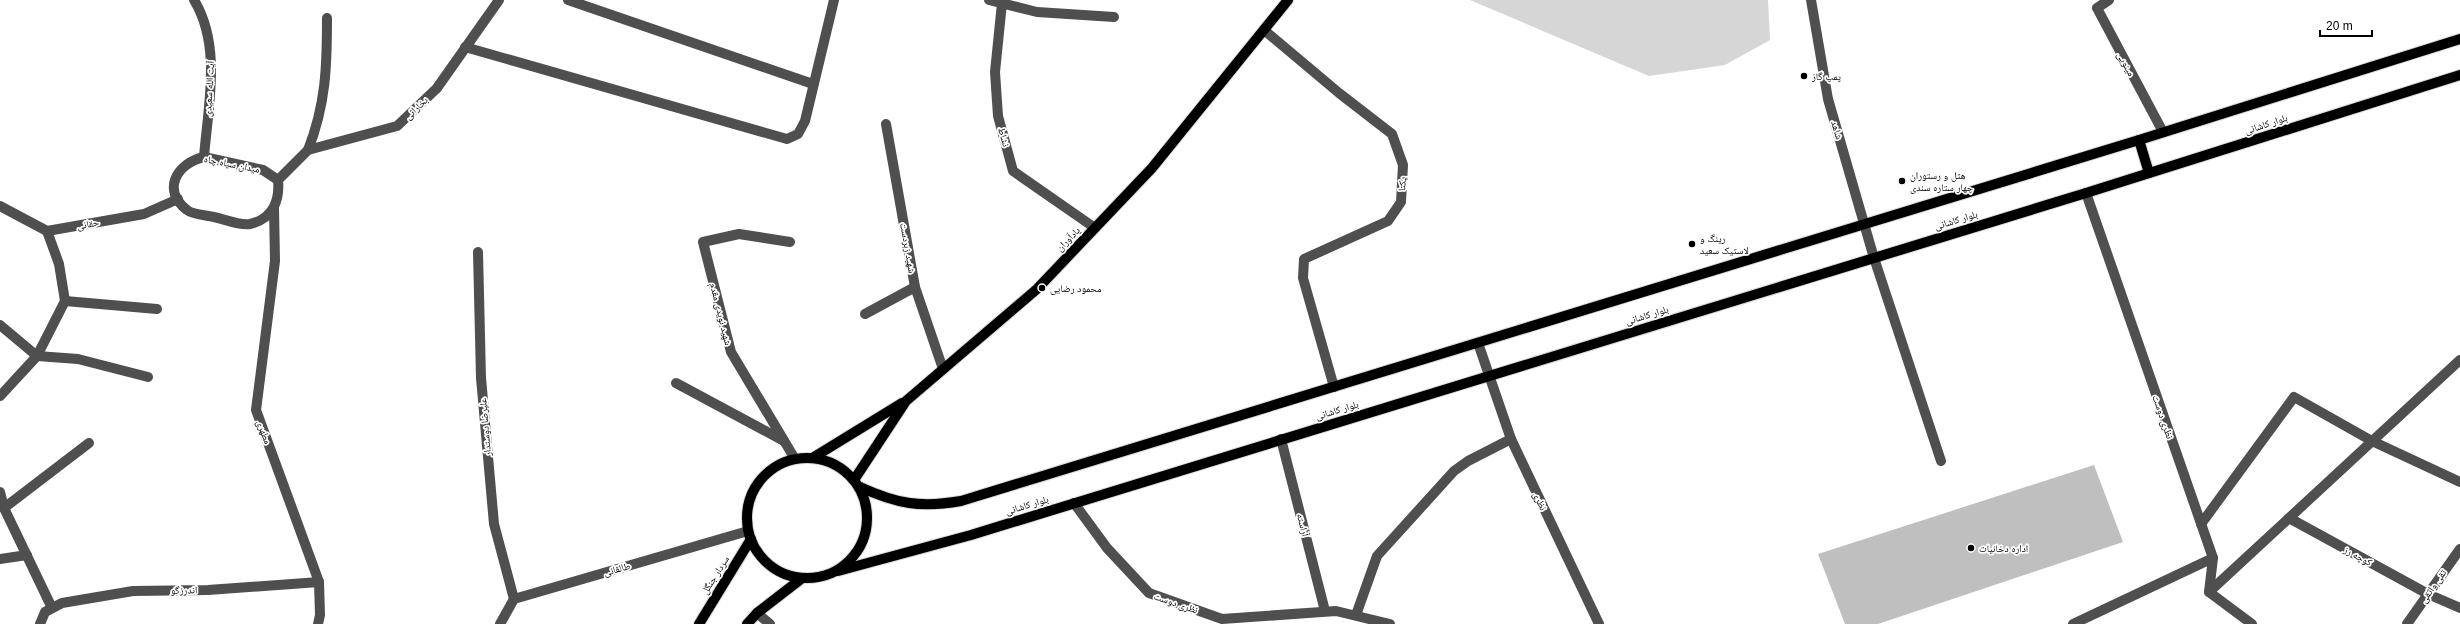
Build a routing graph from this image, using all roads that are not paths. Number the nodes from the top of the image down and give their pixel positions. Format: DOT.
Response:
graph roads {
  1 [pos="194,0"];
  2 [pos="499,0"];
  3 [pos="568,0"];
  4 [pos="834,0"];
  5 [pos="989,0"];
  6 [pos="1288,0"];
  7 [pos="1811,0"];
  8 [pos="2109,0"];
  9 [pos="1002,3"];
  10 [pos="327,18"];
  11 [pos="1114,18"];
  12 [pos="1264,30"];
  13 [pos="2460,39"];
  14 [pos="465,47"];
  15 [pos="2459,78"];
  16 [pos="813,84"];
  17 [pos="886,124"];
  18 [pos="2163,132"];
  19 [pos="2139,140"];
  20 [pos="308,150"];
  21 [pos="204,157"];
  22 [pos="2149,173"];
  23 [pos="278,180"];
  24 [pos="2086,193"];
  25 [pos="178,199"];
  26 [pos="0,206"];
  27 [pos="274,208"];
  28 [pos="1864,224"];
  29 [pos="1095,228"];
  30 [pos="47,231"];
  31 [pos="790,242"];
  32 [pos="478,252"];
  33 [pos="1874,258"];
  34 [pos="915,286"];
  35 [pos="65,301"];
  36 [pos="157,309"];
  37 [pos="865,314"];
  38 [pos="0,325"];
  39 [pos="1478,343"];
  40 [pos="37,356"];
  41 [pos="2460,360"];
  42 [pos="943,369"];
  43 [pos="1488,376"];
  44 [pos="148,377"];
  45 [pos="676,384"];
  46 [pos="1334,387"];
  47 [pos="0,396"];
  48 [pos="906,401"];
  49 [pos="1511,439"];
  50 [pos="1281,440"];
  51 [pos="784,441"];
  52 [pos="2372,441"];
  53 [pos="89,443"];
  54 [pos="794,458"];
  55 [pos="814,458"];
  56 [pos="1940,461"];
  57 [pos="2460,482"];
  58 [pos="857,484"];
  59 [pos="0,492"];
  60 [pos="1074,503"];
  61 [pos="4,508"];
  62 [pos="2289,518"];
  63 [pos="2201,524"];
  64 [pos="749,535"];
  65 [pos="2460,549"];
  66 [pos="27,555"];
  67 [pos="2213,558"];
  68 [pos="0,559"];
  69 [pos="838,571"];
  70 [pos="801,579"];
  71 [pos="318,582"];
  72 [pos="2210,592"];
  73 [pos="2428,594"];
  74 [pos="514,599"];
  75 [pos="52,608"];
  76 [pos="2460,608"];
  77 [pos="1325,611"];
  78 [pos="757,613"];
  79 [pos="1356,615"];
  80 [pos="1222,621"];
  81 [pos="40,624"];
  82 [pos="318,624"];
  83 [pos="500,624"];
  84 [pos="699,624"];
  85 [pos="747,624"];
  86 [pos="770,624"];
  87 [pos="1390,624"];
  88 [pos="1599,624"];
  89 [pos="2073,624"];
  90 [pos="2252,624"];
  91 [pos="2407,624"];
  1 -- 21 [label="street, آیت الله سعیدی"];
  2 -- 14 [label="street, بخارائی"];
  3 -- 16 [label="street"];
  4 -- 16 [label="street"];
  5 -- 9 [label="street"];
  6 -- 12 [label="main road, یادآوران"];
  7 -- 28 [label="street, شاهد"];
  8 -- 18 [label="street, مینویی"];
  9 -- 11 [label="street"];
  9 -- 29 [label="street, نشاط"];
  10 -- 20 [label="street"];
  12 -- 29 [label="main road, یادآوران"];
  12 -- 46 [label="street, یکتا"];
  13 -- 18 [label="main road"];
  14 -- 16 [label="street"];
  14 -- 20 [label="street, بخارائی"];
  15 -- 22 [label="main road, بلوار کاشانی"];
  17 -- 34 [label="street, شهید زبردست"];
  18 -- 19 [label="main road"];
  19 -- 22 [label="main road"];
  19 -- 28 [label="main road"];
  20 -- 23 [label="street, بخارائی"];
  21 -- 23 [label="street, میدان سیاه چاه"];
  21 -- 25 [label="street, میدان سیاه چاه"];
  22 -- 24 [label="main road, بلوار کاشانی"];
  23 -- 27 [label="street"];
  24 -- 33 [label="main road, بلوار کاشانی"];
  24 -- 63 [label="street, نظری دوست"];
  25 -- 27 [label="street"];
  25 -- 30 [label="street, حقانی"];
  26 -- 30 [label="street"];
  27 -- 71 [label="street, مطهری"];
  28 -- 33 [label="street, شاهد"];
  28 -- 39 [label="main road"];
  29 -- 42 [label="main road, یادآوران"];
  30 -- 35 [label="street"];
  31 -- 51 [label="street, شهید نویدی مقدم"];
  32 -- 74 [label="street, علیرضا دوستدار"];
  33 -- 43 [label="main road, بلوار کاشانی"];
  33 -- 56 [label="street, شاهد"];
  34 -- 37 [label="street"];
  34 -- 42 [label="street, شهید زبردست"];
  35 -- 36 [label="street"];
  35 -- 40 [label="street"];
  38 -- 40 [label="street"];
  39 -- 43 [label="street, نظری"];
  39 -- 46 [label="main road"];
  40 -- 44 [label="street"];
  40 -- 47 [label="street"];
  41 -- 52 [label="street"];
  42 -- 48 [label="main road, یادآوران"];
  43 -- 49 [label="street, نظری"];
  43 -- 50 [label="main road, بلوار کاشانی"];
  45 -- 51 [label="street"];
  46 -- 58 [label="main road"];
  48 -- 55 [label="main road"];
  48 -- 58 [label="main road, یادآوران"];
  49 -- 79 [label="street"];
  49 -- 88 [label="street, نظری"];
  50 -- 60 [label="main road, بلوار کاشانی"];
  50 -- 77 [label="street, آراسته"];
  51 -- 54 [label="street, شهید نویدی مقدم"];
  52 -- 57 [label="street"];
  52 -- 62 [label="street"];
  52 -- 63 [label="street"];
  53 -- 61 [label="street"];
  54 -- 55 [label="main road"];
  54 -- 64 [label="main road"];
  55 -- 58 [label="main road"];
  58 -- 69 [label="main road"];
  59 -- 61 [label="street"];
  60 -- 69 [label="main road, بلوار کاشانی"];
  60 -- 80 [label="street, نظری دوست"];
  61 -- 66 [label="street"];
  62 -- 72 [label="street"];
  62 -- 73 [label="street, کوچه رز"];
  63 -- 67 [label="street, نظری دوست"];
  64 -- 70 [label="main road"];
  64 -- 74 [label="street, طالقانی"];
  64 -- 84 [label="main road, سردار جنگل"];
  65 -- 73 [label="street, تقی واثقی"];
  66 -- 68 [label="street"];
  66 -- 75 [label="street"];
  67 -- 72 [label="street, نظری دوست"];
  67 -- 89 [label="street"];
  69 -- 70 [label="main road"];
  70 -- 78 [label="main road"];
  71 -- 75 [label="street, اندرزگو"];
  71 -- 82 [label="street, مطهری"];
  72 -- 90 [label="street"];
  73 -- 76 [label="street, کوچه رز"];
  73 -- 91 [label="street, تقی واثقی"];
  74 -- 83 [label="street"];
  75 -- 81 [label="street"];
  77 -- 79 [label="street, نظری دوست"];
  77 -- 80 [label="street, نظری دوست"];
  78 -- 85 [label="main road"];
  78 -- 86 [label="street"];
  79 -- 87 [label="street, نظری دوست"];
}
